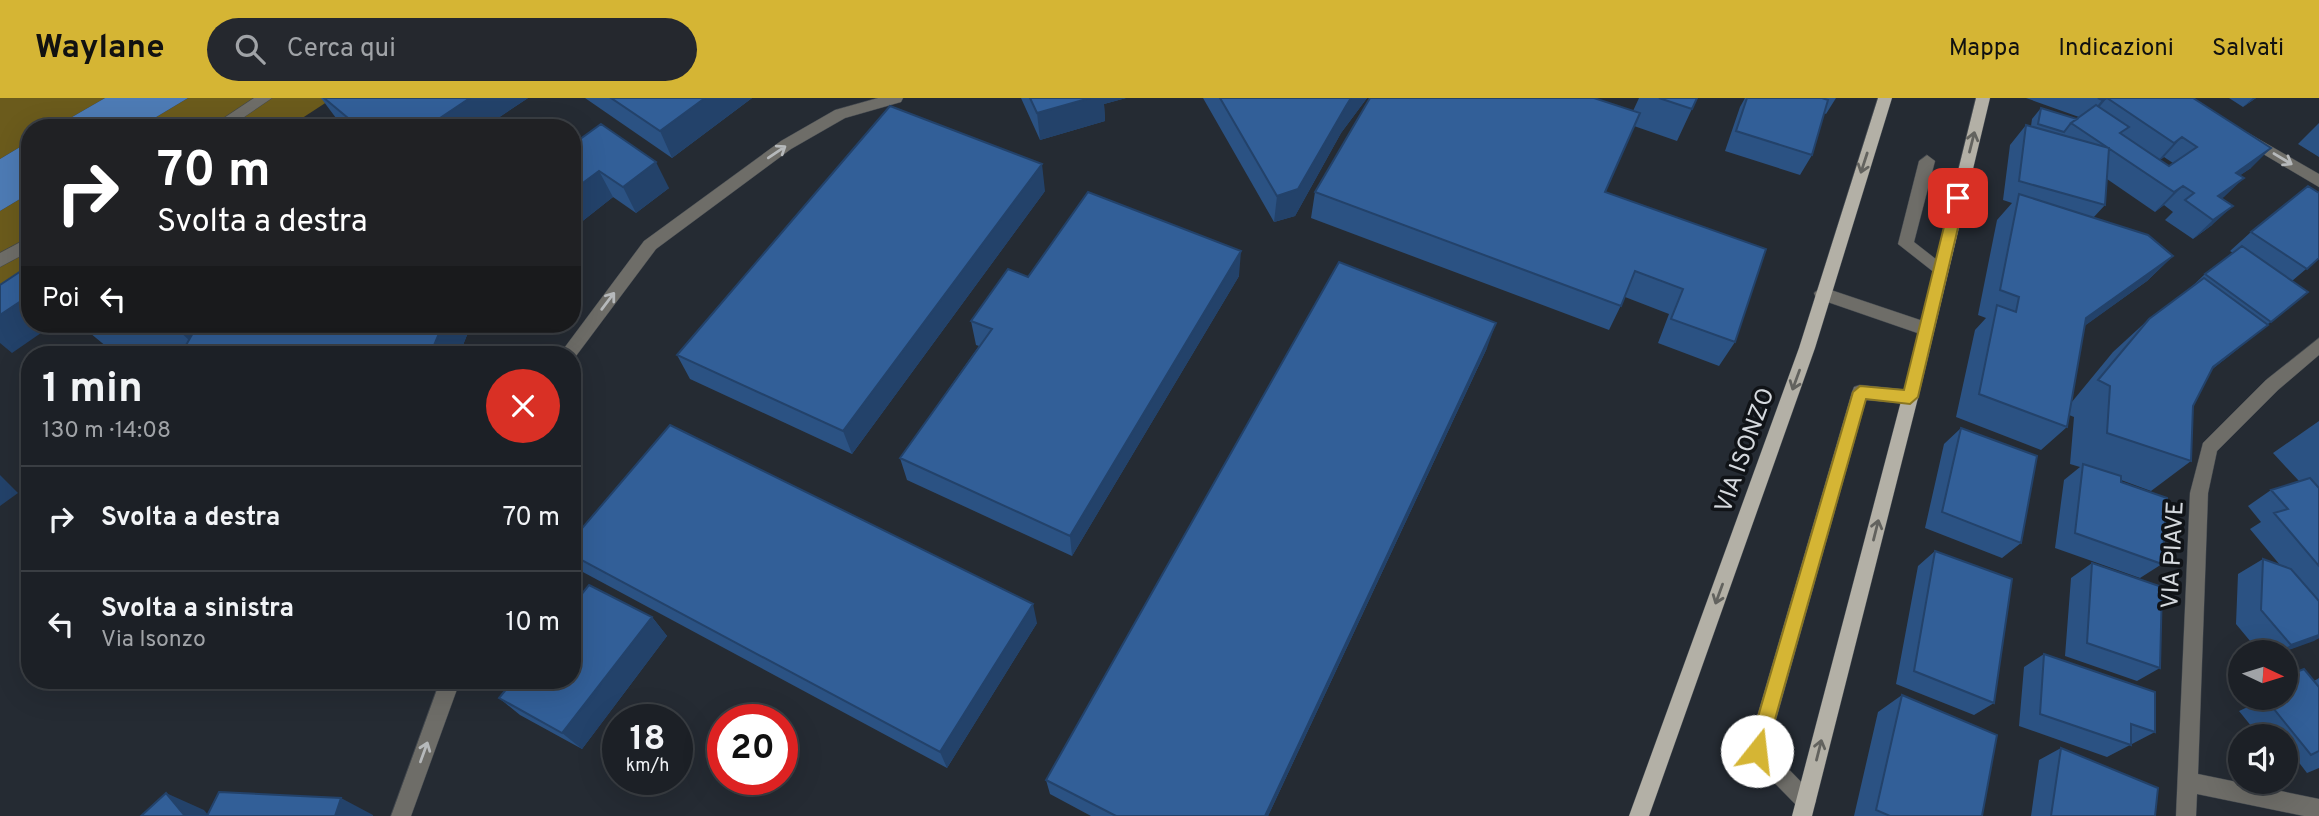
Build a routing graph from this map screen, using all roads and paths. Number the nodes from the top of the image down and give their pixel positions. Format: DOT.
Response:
graph roads {
  1 [pos="265,98"];
  2 [pos="896,98"];
  3 [pos="1885,98"];
  4 [pos="1983,98"];
  5 [pos="231,119"];
  6 [pos="2239,133"];
  7 [pos="1927,161"];
  8 [pos="2319,181"];
  9 [pos="21,248"];
  10 [pos="0,261"];
  11 [pos="1940,271"];
  12 [pos="1822,293"];
  13 [pos="1926,329"];
  14 [pos="2319,345"];
  15 [pos="574,346"];
  16 [pos="1910,397"];
  17 [pos="447,689"];
  18 [pos="2188,782"];
  19 [pos="1804,808"];
  20 [pos="2319,809"];
  21 [pos="401,816"];
  22 [pos="1639,816"];
  23 [pos="2186,816"];
  1 -- 5 [label="street"];
  15 -- 2 [label="street, one-way"];
  3 -- 12 [label="main road, VIA ISONZO, one-way"];
  11 -- 4 [label="main road, one-way"];
  6 -- 8 [label="street, one-way"];
  7 -- 11 [label="street"];
  9 -- 10 [label="street"];
  11 -- 13 [label="main road"];
  12 -- 13 [label="street"];
  12 -- 22 [label="main road, VIA ISONZO, one-way"];
  13 -- 16 [label="main road"];
  14 -- 18 [label="street, VIA PIAVE"];
  19 -- 16 [label="main road, one-way"];
  16 -- 19 [label="street"];
  21 -- 17 [label="street, one-way"];
  18 -- 20 [label="street"];
  18 -- 23 [label="street, VIA PIAVE"];
}
